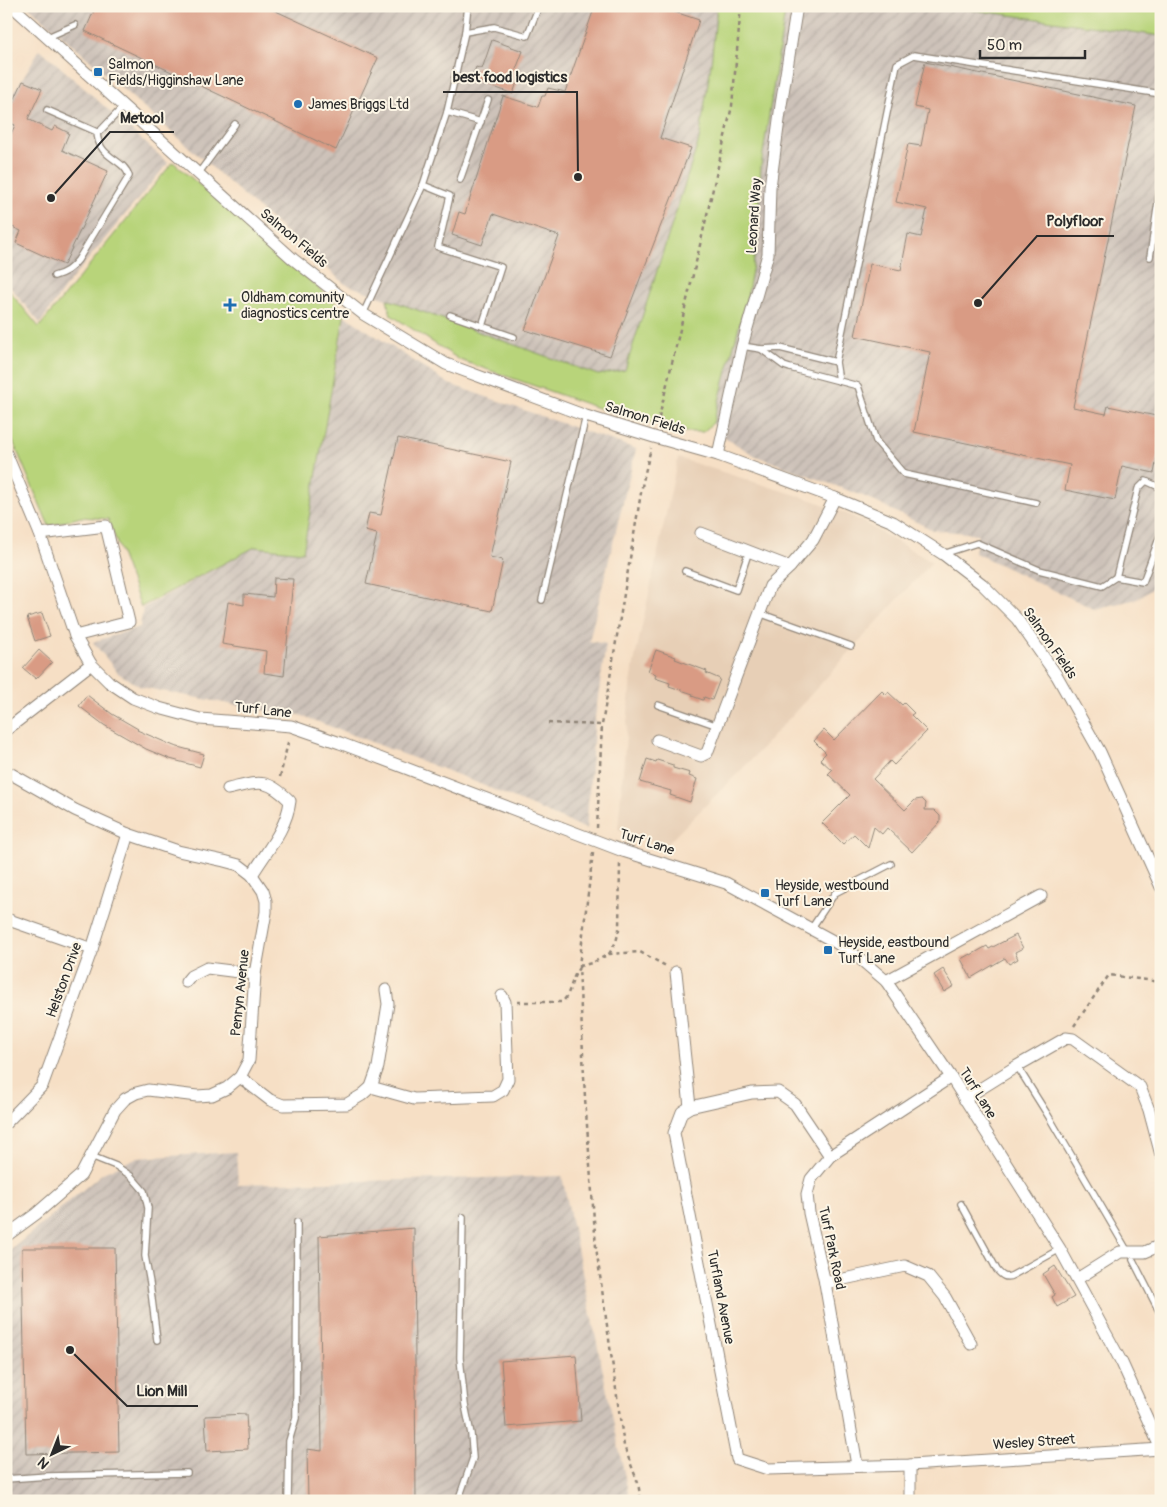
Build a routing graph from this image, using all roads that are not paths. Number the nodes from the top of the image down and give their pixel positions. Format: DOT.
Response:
graph roads {
  1 [pos="12,6"];
  2 [pos="468,6"];
  3 [pos="539,6"];
  4 [pos="798,6"];
  5 [pos="6,12"];
  6 [pos="75,25"];
  7 [pos="465,32"];
  8 [pos="44,35"];
  9 [pos="1161,94"];
  10 [pos="488,100"];
  11 [pos="123,107"];
  12 [pos="47,110"];
  13 [pos="447,112"];
  14 [pos="481,122"];
  15 [pos="235,124"];
  16 [pos="98,132"];
  17 [pos="198,174"];
  18 [pos="460,180"];
  19 [pos="1161,182"];
  20 [pos="423,185"];
  21 [pos="1150,257"];
  22 [pos="54,276"];
  23 [pos="363,314"];
  24 [pos="450,315"];
  25 [pos="482,326"];
  26 [pos="514,337"];
  27 [pos="742,346"];
  28 [pos="761,349"];
  29 [pos="836,362"];
  30 [pos="839,381"];
  31 [pos="586,416"];
  32 [pos="6,453"];
  33 [pos="718,455"];
  34 [pos="1161,488"];
  35 [pos="835,498"];
  36 [pos="1036,503"];
  37 [pos="701,533"];
  38 [pos="1161,533"];
  39 [pos="40,534"];
  40 [pos="749,551"];
  41 [pos="943,554"];
  42 [pos="790,567"];
  43 [pos="685,572"];
  44 [pos="1116,577"];
  45 [pos="542,600"];
  46 [pos="759,613"];
  47 [pos="76,636"];
  48 [pos="851,646"];
  49 [pos="90,664"];
  50 [pos="658,705"];
  51 [pos="718,726"];
  52 [pos="6,730"];
  53 [pos="657,740"];
  54 [pos="6,771"];
  55 [pos="228,789"];
  56 [pos="128,834"];
  57 [pos="891,864"];
  58 [pos="252,875"];
  59 [pos="1161,888"];
  60 [pos="1041,896"];
  61 [pos="6,919"];
  62 [pos="811,929"];
  63 [pos="92,949"];
  64 [pos="676,972"];
  65 [pos="255,974"];
  66 [pos="886,981"];
  67 [pos="186,982"];
  68 [pos="386,990"];
  69 [pos="504,999"];
  70 [pos="1017,1066"];
  71 [pos="240,1077"];
  72 [pos="951,1077"];
  73 [pos="372,1087"];
  74 [pos="964,1099"];
  75 [pos="690,1107"];
  76 [pos="6,1123"];
  77 [pos="1161,1155"];
  78 [pos="91,1156"];
  79 [pos="830,1156"];
  80 [pos="961,1204"];
  81 [pos="463,1217"];
  82 [pos="296,1222"];
  83 [pos="6,1236"];
  84 [pos="1161,1244"];
  85 [pos="1060,1249"];
  86 [pos="1131,1256"];
  87 [pos="1076,1279"];
  88 [pos="825,1284"];
  89 [pos="1161,1315"];
  90 [pos="157,1340"];
  91 [pos="971,1344"];
  92 [pos="1161,1449"];
  93 [pos="910,1464"];
  94 [pos="857,1465"];
  95 [pos="187,1473"];
  96 [pos="6,1479"];
  97 [pos="288,1501"];
  98 [pos="458,1501"];
  99 [pos="910,1501"];
  1 -- 8 [label="street, Salmon Fields"];
  2 -- 7 [label="lane"];
  3 -- 7 [label="lane"];
  4 -- 27 [label="street, Leonard Way"];
  5 -- 8 [label="street, Salmon Fields"];
  6 -- 8 [label="lane"];
  7 -- 13 [label="lane"];
  8 -- 11 [label="street, Salmon Fields"];
  9 -- 29 [label="lane"];
  10 -- 14 [label="lane"];
  11 -- 16 [label="lane"];
  11 -- 17 [label="street, Salmon Fields"];
  12 -- 16 [label="lane"];
  13 -- 14 [label="lane"];
  13 -- 20 [label="lane"];
  14 -- 18 [label="lane"];
  15 -- 17 [label="lane"];
  16 -- 22 [label="lane"];
  17 -- 23 [label="street, Salmon Fields"];
  19 -- 21 [label="lane"];
  20 -- 23 [label="lane"];
  20 -- 25 [label="lane"];
  23 -- 31 [label="street, Salmon Fields"];
  24 -- 25 [label="lane"];
  25 -- 26 [label="lane"];
  27 -- 28 [label="lane"];
  27 -- 33 [label="street, Leonard Way"];
  28 -- 29 [label="lane"];
  28 -- 30 [label="lane"];
  29 -- 30 [label="lane"];
  30 -- 36 [label="lane"];
  31 -- 33 [label="street, Salmon Fields"];
  31 -- 45 [label="lane"];
  32 -- 39 [label="street, Turf Lane"];
  33 -- 35 [label="street, Salmon Fields"];
  34 -- 44 [label="lane"];
  35 -- 41 [label="street, Salmon Fields"];
  35 -- 42 [label="street"];
  37 -- 40 [label="street"];
  38 -- 44 [label="lane"];
  39 -- 47 [label="street, Turf Lane"];
  39 -- 47 [label="street"];
  40 -- 42 [label="street"];
  40 -- 43 [label="lane"];
  41 -- 44 [label="lane"];
  41 -- 59 [label="street, Salmon Fields"];
  42 -- 46 [label="street"];
  46 -- 48 [label="lane"];
  46 -- 51 [label="street"];
  47 -- 49 [label="street, Turf Lane"];
  49 -- 52 [label="street"];
  49 -- 62 [label="street, Turf Lane, bridge"];
  50 -- 51 [label="lane"];
  51 -- 53 [label="street"];
  54 -- 56 [label="street, Penryn Avenue"];
  55 -- 58 [label="street"];
  56 -- 58 [label="street, Penryn Avenue"];
  56 -- 63 [label="street, Helston Drive"];
  57 -- 62 [label="lane"];
  58 -- 65 [label="street, Penryn Avenue"];
  60 -- 66 [label="street"];
  61 -- 63 [label="street"];
  62 -- 66 [label="street, Turf Lane"];
  63 -- 76 [label="street, Helston Drive"];
  64 -- 75 [label="street"];
  65 -- 67 [label="street"];
  65 -- 71 [label="street, Penryn Avenue"];
  66 -- 72 [label="street, Turf Lane"];
  68 -- 73 [label="street"];
  69 -- 73 [label="street"];
  70 -- 74 [label="street"];
  70 -- 77 [label="street"];
  70 -- 86 [label="lane"];
  71 -- 73 [label="street"];
  71 -- 78 [label="street"];
  72 -- 74 [label="street, Turf Lane"];
  72 -- 79 [label="street, Turf Park Road"];
  74 -- 85 [label="street, Turf Lane"];
  75 -- 79 [label="street"];
  75 -- 94 [label="street, Turfland Avenue"];
  78 -- 83 [label="street"];
  78 -- 90 [label="lane"];
  79 -- 88 [label="street, Turf Park Road"];
  80 -- 85 [label="lane"];
  81 -- 98 [label="lane"];
  82 -- 97 [label="lane"];
  84 -- 86 [label="street"];
  85 -- 87 [label="street, Turf Lane"];
  86 -- 87 [label="street"];
  86 -- 89 [label="lane"];
  87 -- 92 [label="street, Turf Lane"];
  88 -- 91 [label="street"];
  88 -- 94 [label="street, Turf Park Road"];
  92 -- 93 [label="street, Wesley Street"];
  93 -- 94 [label="street, Turfland Avenue"];
  93 -- 99 [label="street"];
  95 -- 96 [label="lane"];
}
